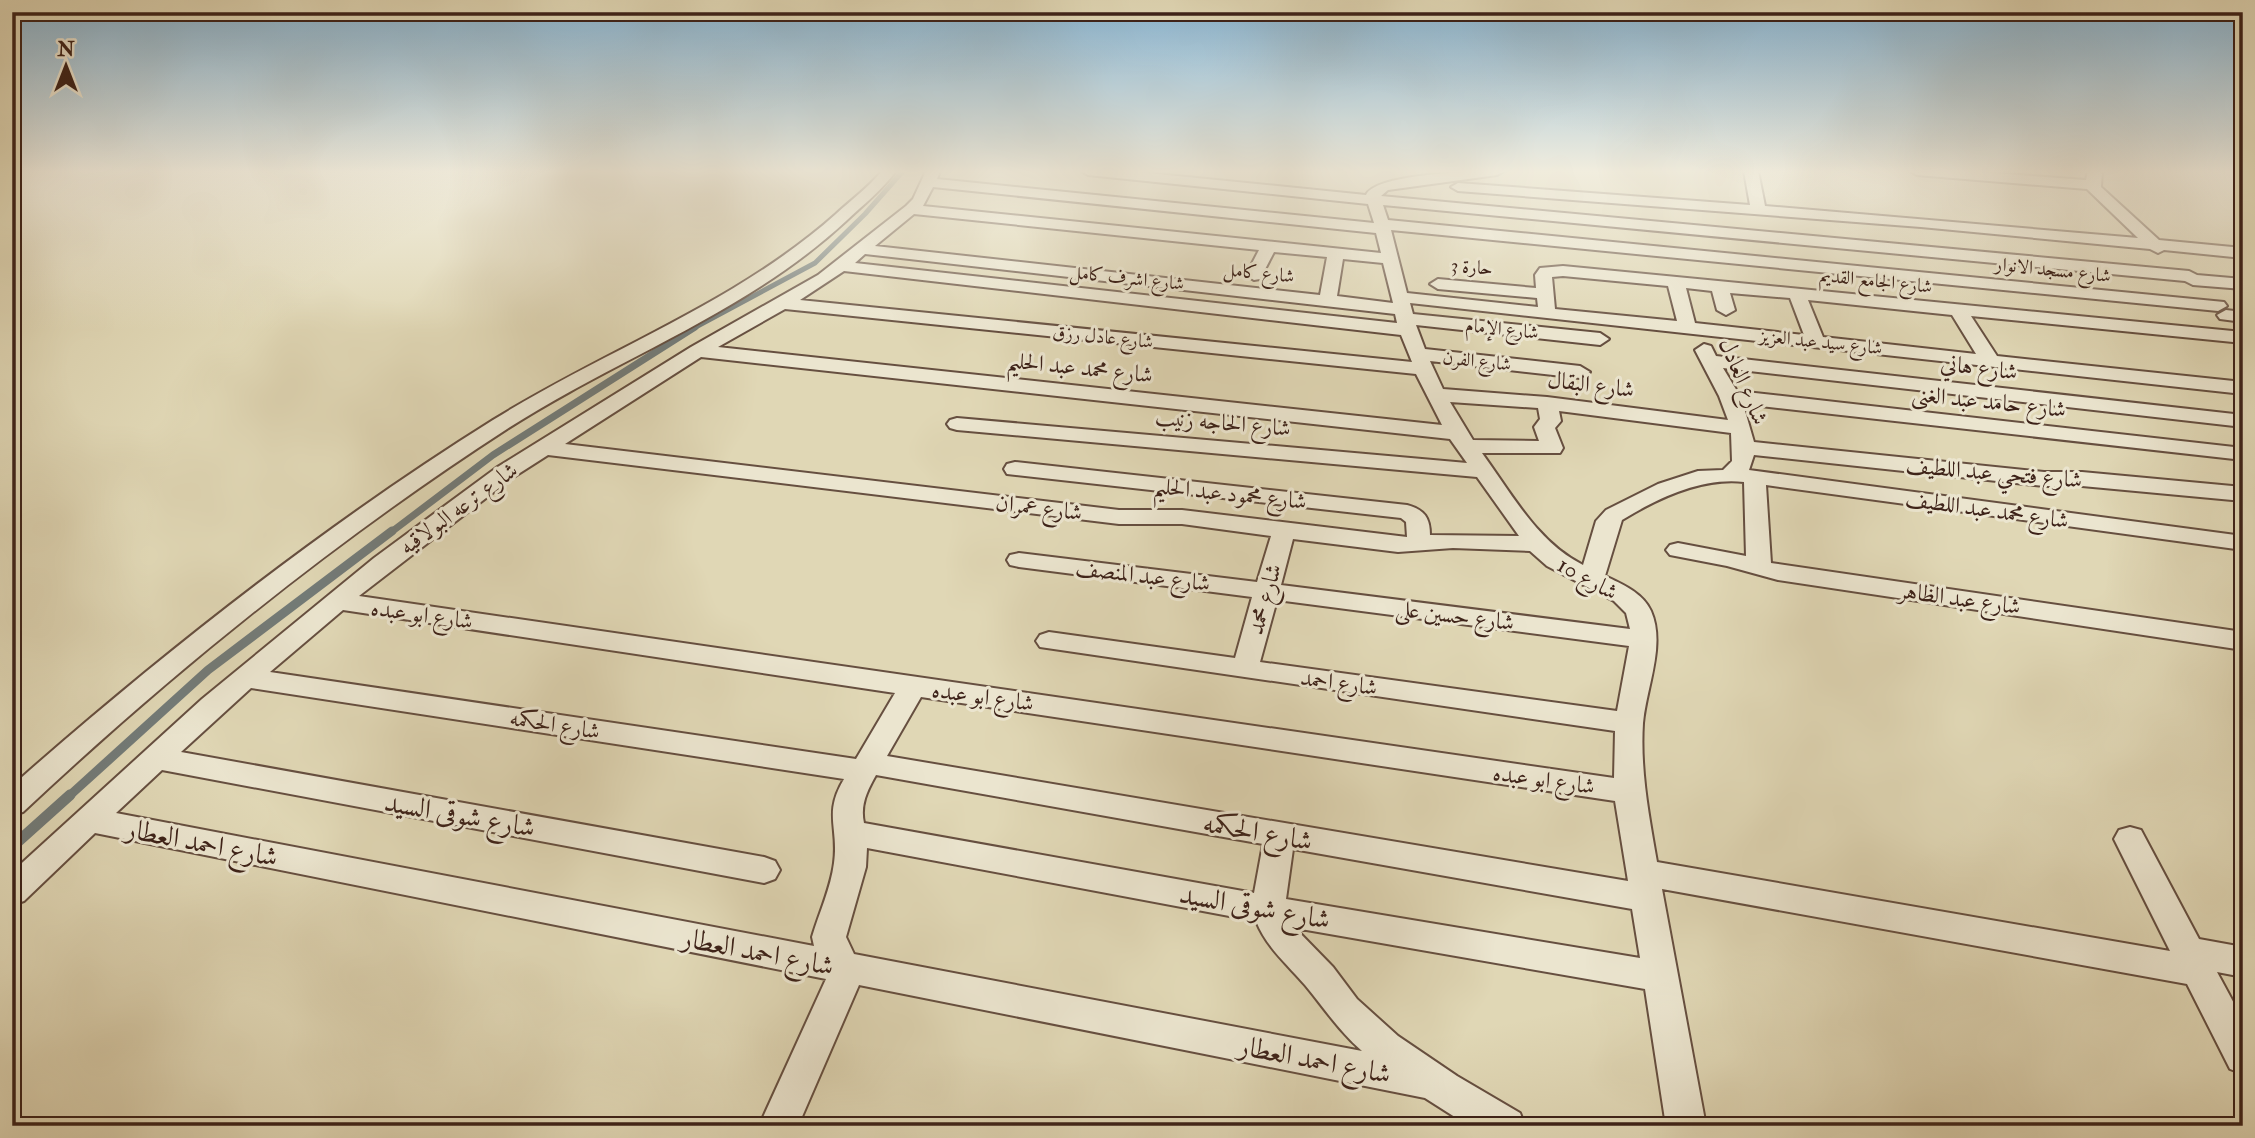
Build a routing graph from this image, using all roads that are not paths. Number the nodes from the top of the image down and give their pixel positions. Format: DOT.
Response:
graph roads {
  1 [pos="833,224"];
  2 [pos="892,224"];
  3 [pos="1053,224"];
  4 [pos="1357,224"];
  5 [pos="1382,224"];
  6 [pos="1627,224"];
  7 [pos="1922,224"];
  8 [pos="2136,224"];
  9 [pos="1383,227"];
  10 [pos="2154,244"];
  11 [pos="1269,247"];
  12 [pos="862,249"];
  13 [pos="1658,251"];
  14 [pos="2243,253"];
  15 [pos="1336,254"];
  16 [pos="841,267"];
  17 [pos="1254,275"];
  18 [pos="2191,278"];
  19 [pos="1670,280"];
  20 [pos="2243,284"];
  21 [pos="1719,285"];
  22 [pos="1796,293"];
  23 [pos="1400,299"];
  24 [pos="1327,301"];
  25 [pos="782,303"];
  26 [pos="1546,303"];
  27 [pos="1957,309"];
  28 [pos="1726,310"];
  29 [pos="2229,313"];
  30 [pos="1691,327"];
  31 [pos="2243,333"];
  32 [pos="2243,338"];
  33 [pos="1600,339"];
  34 [pos="1815,340"];
  35 [pos="698,351"];
  36 [pos="1709,360"];
  37 [pos="1990,360"];
  38 [pos="1420,361"];
  39 [pos="1580,372"];
  40 [pos="2243,388"];
  41 [pos="1437,395"];
  42 [pos="1729,396"];
  43 [pos="1548,404"];
  44 [pos="2243,421"];
  45 [pos="957,424"];
  46 [pos="1742,438"];
  47 [pos="1462,439"];
  48 [pos="544,448"];
  49 [pos="2243,454"];
  50 [pos="1015,469"];
  51 [pos="1484,471"];
  52 [pos="1723,475"];
  53 [pos="1755,478"];
  54 [pos="2243,494"];
  55 [pos="1284,530"];
  56 [pos="2243,543"];
  57 [pos="1536,544"];
  58 [pos="1419,545"];
  59 [pos="1678,550"];
  60 [pos="1019,560"];
  61 [pos="1759,569"];
  62 [pos="1591,581"];
  63 [pos="1267,591"];
  64 [pos="337,601"];
  65 [pos="1643,639"];
  66 [pos="1049,641"];
  67 [pos="2243,641"];
  68 [pos="1245,669"];
  69 [pos="246,678"];
  70 [pos="912,686"];
  71 [pos="1629,723"];
  72 [pos="156,758"];
  73 [pos="866,767"];
  74 [pos="1629,792"];
  75 [pos="12,804"];
  76 [pos="89,820"];
  77 [pos="850,832"];
  78 [pos="1280,834"];
  79 [pos="2130,839"];
  80 [pos="764,870"];
  81 [pos="1645,886"];
  82 [pos="12,892"];
  83 [pos="1270,909"];
  84 [pos="2192,961"];
  85 [pos="2243,962"];
  86 [pos="845,968"];
  87 [pos="1661,977"];
  88 [pos="2243,1057"];
  89 [pos="1427,1081"];
  90 [pos="778,1126"];
  91 [pos="1506,1126"];
  92 [pos="1686,1126"];
  1 -- 75 [label="street, شارع ترعه البولاقيه"];
  2 -- 12 [label="street, شارع ترعه البولاقيه"];
  3 -- 11 [label="street"];
  4 -- 9 [label="street, شارع مسجد الانوار"];
  5 -- 9 [label="street, شارع 10"];
  6 -- 18 [label="street"];
  7 -- 10 [label="street"];
  8 -- 10 [label="street"];
  9 -- 13 [label="street, شارع مسجد الانوار"];
  9 -- 23 [label="street, شارع 10"];
  10 -- 14 [label="street"];
  10 -- 18 [label="street"];
  11 -- 15 [label="street"];
  11 -- 17 [label="street"];
  12 -- 16 [label="street, شارع ترعه البولاقيه"];
  12 -- 24 [label="street, شارع كامل"];
  13 -- 19 [label="street, شارع العادل"];
  13 -- 29 [label="street, شارع مسجد الانوار"];
  15 -- 23 [label="street"];
  15 -- 24 [label="street"];
  16 -- 23 [label="street, شارع اشرف كامل"];
  16 -- 25 [label="street, شارع ترعه البولاقيه"];
  18 -- 20 [label="street"];
  18 -- 29 [label="street"];
  19 -- 21 [label="street, شارع الجامع القديم"];
  19 -- 26 [label="street, شارع الجامع القديم"];
  19 -- 30 [label="street, شارع العادل"];
  21 -- 22 [label="street, شارع الجامع القديم"];
  21 -- 28 [label="street"];
  22 -- 27 [label="street, شارع الجامع القديم"];
  22 -- 34 [label="street"];
  23 -- 24 [label="street, شارع كامل"];
  23 -- 26 [label="street, شارع سيد عبد العزيز"];
  23 -- 33 [label="street, شارع الإمام"];
  23 -- 38 [label="street, شارع 10"];
  25 -- 35 [label="street, شارع ترعه البولاقيه"];
  25 -- 38 [label="street, شارع عادل رزق"];
  26 -- 30 [label="street, شارع سيد عبد العزيز"];
  27 -- 32 [label="street, شارع الجامع القديم"];
  27 -- 37 [label="street"];
  29 -- 31 [label="street"];
  30 -- 34 [label="street, شارع سيد عبد العزيز"];
  30 -- 36 [label="street, شارع العادل"];
  34 -- 37 [label="street, شارع سيد عبد العزيز"];
  35 -- 47 [label="street, شارع محمد عبد الحليم"];
  35 -- 48 [label="street, شارع ترعه البولاقيه"];
  36 -- 42 [label="street, شارع العادل"];
  36 -- 44 [label="street, شارع هاني"];
  37 -- 40 [label="street, شارع سيد عبد العزيز"];
  38 -- 39 [label="street, شارع الفرن"];
  38 -- 41 [label="street, شارع 10"];
  41 -- 43 [label="street, شارع البقال"];
  41 -- 47 [label="street, شارع 10"];
  42 -- 46 [label="street, شارع العادل"];
  42 -- 49 [label="street, شارع حامد عبد الغنى"];
  43 -- 46 [label="street, شارع البقال"];
  43 -- 47 [label="street, شارع محمد عبد الحليم"];
  45 -- 51 [label="street, شارع الحاجه زنيب"];
  46 -- 52 [label="street, شارع العادل"];
  46 -- 54 [label="street, شارع فتحي عبد اللطيف"];
  47 -- 51 [label="street, شارع 10"];
  48 -- 55 [label="street, شارع عمران"];
  48 -- 64 [label="street, شارع ترعه البولاقيه"];
  50 -- 58 [label="street, شارع محمود عبد الحليم"];
  51 -- 57 [label="street, شارع 10"];
  52 -- 53 [label="street, شارع محمد عبد اللطيف"];
  52 -- 62 [label="street"];
  53 -- 56 [label="street, شارع محمد عبد اللطيف"];
  53 -- 61 [label="street"];
  55 -- 58 [label="street, شارع عمران"];
  55 -- 63 [label="street, شارع محمد"];
  57 -- 58 [label="street, شارع عمران"];
  57 -- 62 [label="street, شارع 10"];
  59 -- 61 [label="street, شارع عبد الظاهر"];
  60 -- 63 [label="street, شارع عبد المنصف"];
  61 -- 67 [label="street, شارع عبد الظاهر"];
  62 -- 65 [label="street, شارع 10"];
  63 -- 65 [label="street, شارع حسين على"];
  63 -- 68 [label="street, شارع محمد"];
  64 -- 69 [label="street, شارع ترعه البولاقيه"];
  64 -- 70 [label="street, شارع ابو عبده"];
  65 -- 71 [label="street, شارع 10"];
  66 -- 68 [label="street, شارع احمد"];
  68 -- 71 [label="street, شارع احمد"];
  69 -- 72 [label="street, شارع ترعه البولاقيه"];
  69 -- 73 [label="street, شارع الحكمه"];
  70 -- 73 [label="street"];
  70 -- 74 [label="street, شارع ابو عبده"];
  71 -- 74 [label="street, شارع 10"];
  72 -- 76 [label="street, شارع ترعه البولاقيه"];
  72 -- 80 [label="street, شارع شوقى السيد"];
  73 -- 77 [label="street"];
  73 -- 78 [label="street, شارع الحكمه"];
  74 -- 81 [label="street, شارع 10"];
  76 -- 82 [label="street, شارع ترعه البولاقيه"];
  76 -- 86 [label="street, شارع احمد العطار"];
  77 -- 83 [label="street, شارع شوقى السيد"];
  77 -- 86 [label="street"];
  78 -- 81 [label="street, شارع الحكمه"];
  78 -- 83 [label="street"];
  79 -- 84 [label="street"];
  81 -- 84 [label="street, شارع الحكمه"];
  81 -- 87 [label="street, شارع 10"];
  83 -- 87 [label="street, شارع شوقى السيد"];
  83 -- 89 [label="street"];
  84 -- 85 [label="street, شارع الحكمه"];
  84 -- 88 [label="street"];
  86 -- 89 [label="street, شارع احمد العطار"];
  86 -- 90 [label="street"];
  87 -- 92 [label="street, شارع 10"];
  89 -- 91 [label="street"];
}
